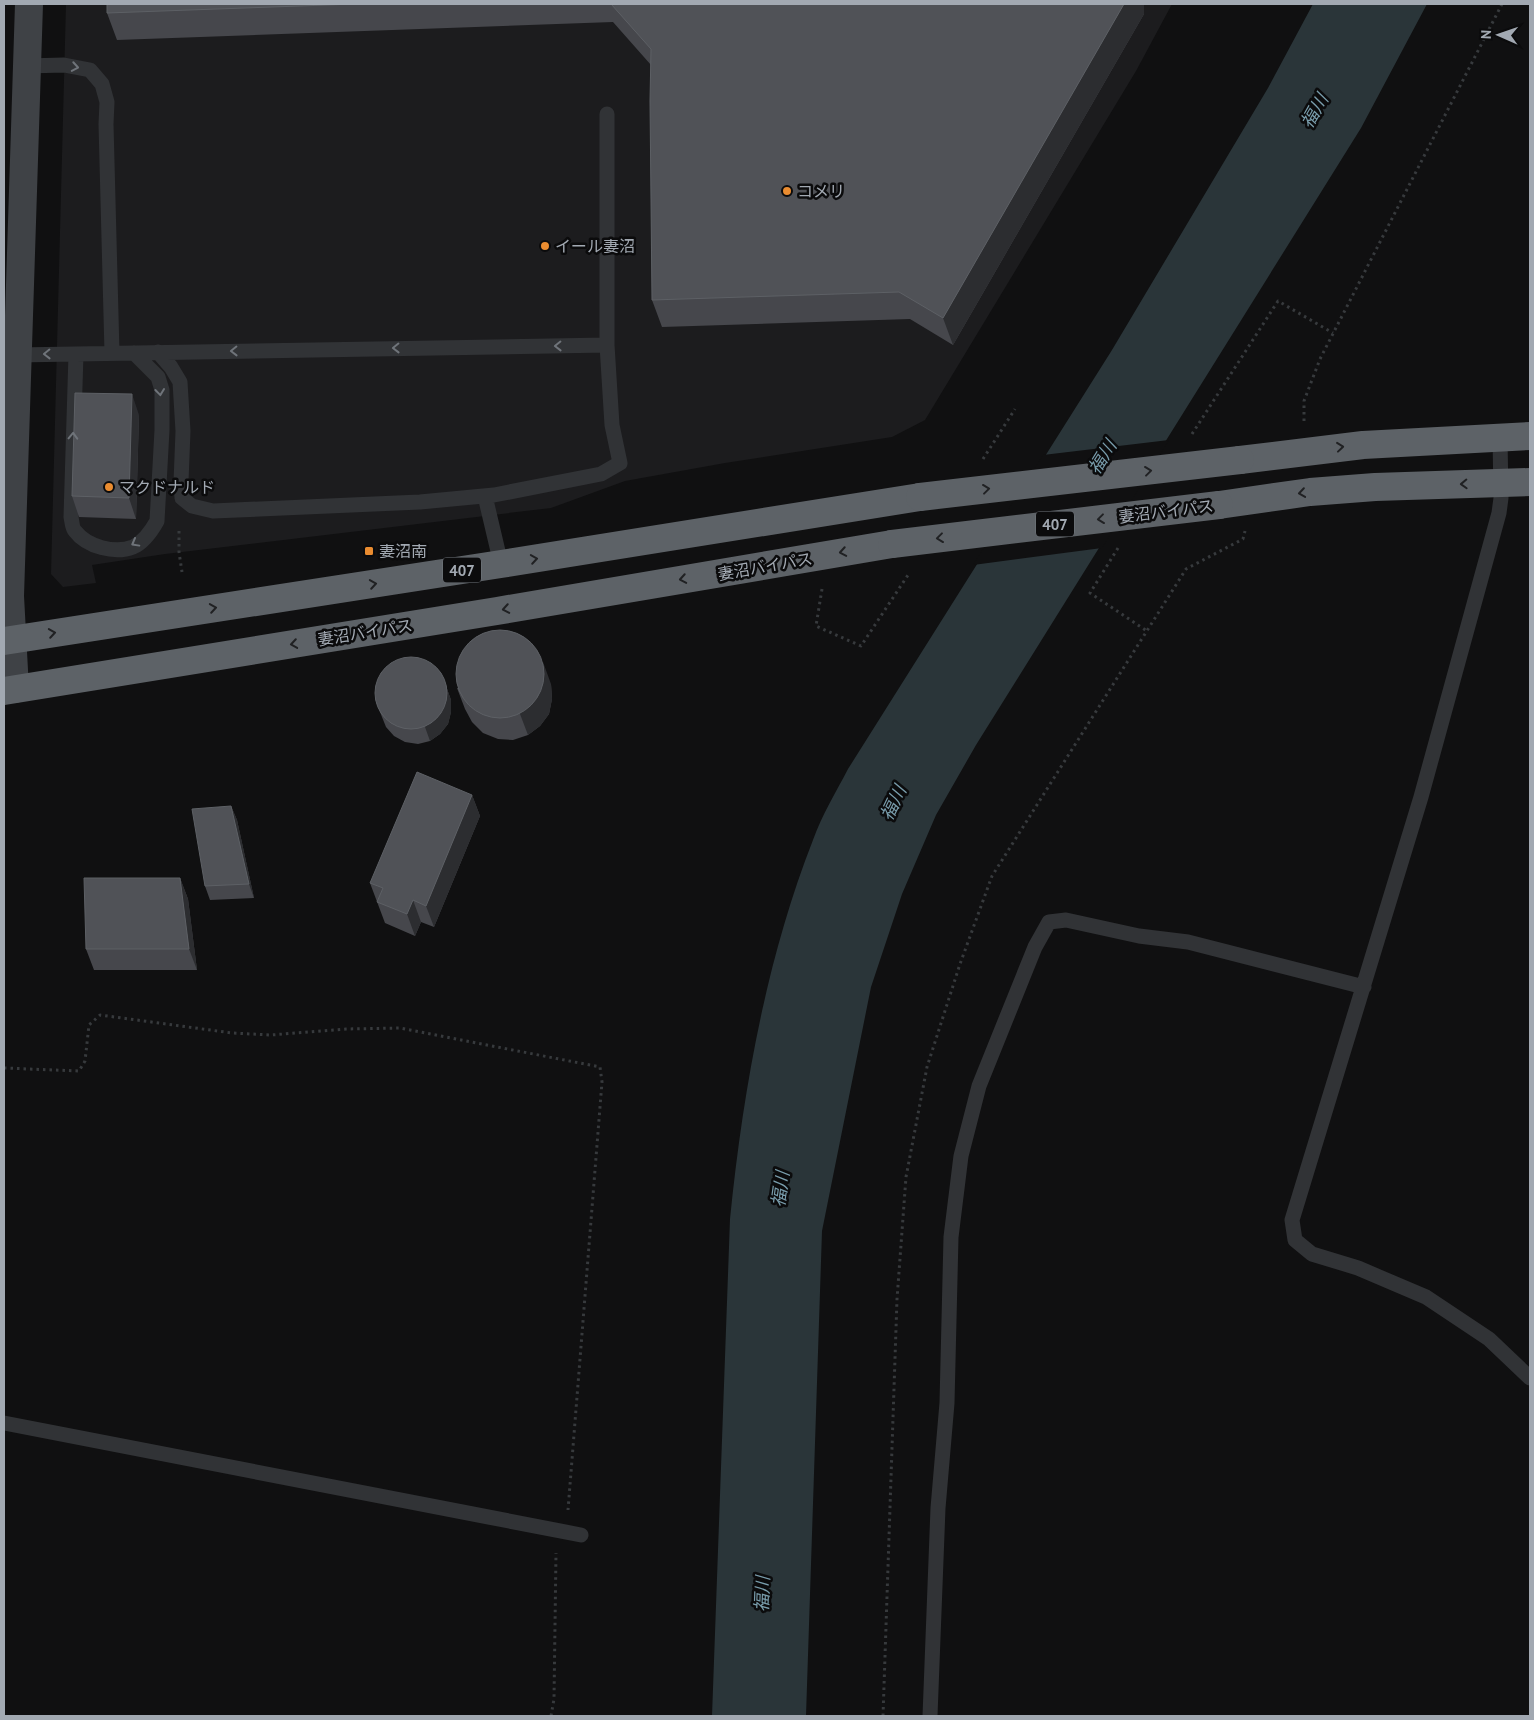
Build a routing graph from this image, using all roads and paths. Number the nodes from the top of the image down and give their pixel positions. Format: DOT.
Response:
graph roads {
  1 [pos="29,4"];
  2 [pos="1502,4"];
  3 [pos="26,66"];
  4 [pos="607,114"];
  5 [pos="1278,301"];
  6 [pos="1333,333"];
  7 [pos="607,345"];
  8 [pos="158,352"];
  9 [pos="112,353"];
  10 [pos="134,353"];
  11 [pos="76,354"];
  12 [pos="16,355"];
  13 [pos="1304,426"];
  14 [pos="1530,436"];
  15 [pos="1500,437"];
  16 [pos="1501,482"];
  17 [pos="1530,482"];
  18 [pos="485,496"];
  19 [pos="179,529"];
  20 [pos="501,564"];
  21 [pos="182,572"];
  22 [pos="1090,593"];
  23 [pos="1147,631"];
  24 [pos="8,640"];
  25 [pos="9,690"];
  26 [pos="1364,987"];
  27 [pos="4,1068"];
  28 [pos="1530,1378"];
  29 [pos="4,1423"];
  30 [pos="573,1534"];
  31 [pos="551,1716"];
  32 [pos="930,1716"];
  1 -- 3 [label="street"];
  2 -- 6 [label="path"];
  3 -- 9 [label="lane, one-way"];
  3 -- 12 [label="street"];
  4 -- 7 [label="lane"];
  5 -- 6 [label="path"];
  6 -- 13 [label="path"];
  7 -- 8 [label="lane, one-way"];
  7 -- 18 [label="lane"];
  8 -- 10 [label="lane"];
  8 -- 18 [label="lane"];
  9 -- 10 [label="lane"];
  9 -- 11 [label="lane"];
  10 -- 11 [label="lane, one-way"];
  11 -- 12 [label="lane, one-way"];
  12 -- 24 [label="street"];
  14 -- 15 [label="highway, 407"];
  15 -- 16 [label="lane"];
  20 -- 15 [label="highway, 407, one-way, bridge"];
  16 -- 17 [label="highway, 妻沼バイパス / 407"];
  16 -- 25 [label="highway, 妻沼バイパス / 407, one-way, bridge"];
  16 -- 26 [label="lane"];
  18 -- 20 [label="lane"];
  19 -- 21 [label="path"];
  24 -- 20 [label="highway, 407, one-way"];
  22 -- 23 [label="path"];
  24 -- 25 [label="street"];
  26 -- 28 [label="lane"];
  26 -- 32 [label="lane"];
  27 -- 30 [label="path"];
  29 -- 30 [label="lane"];
  30 -- 31 [label="path"];
}
